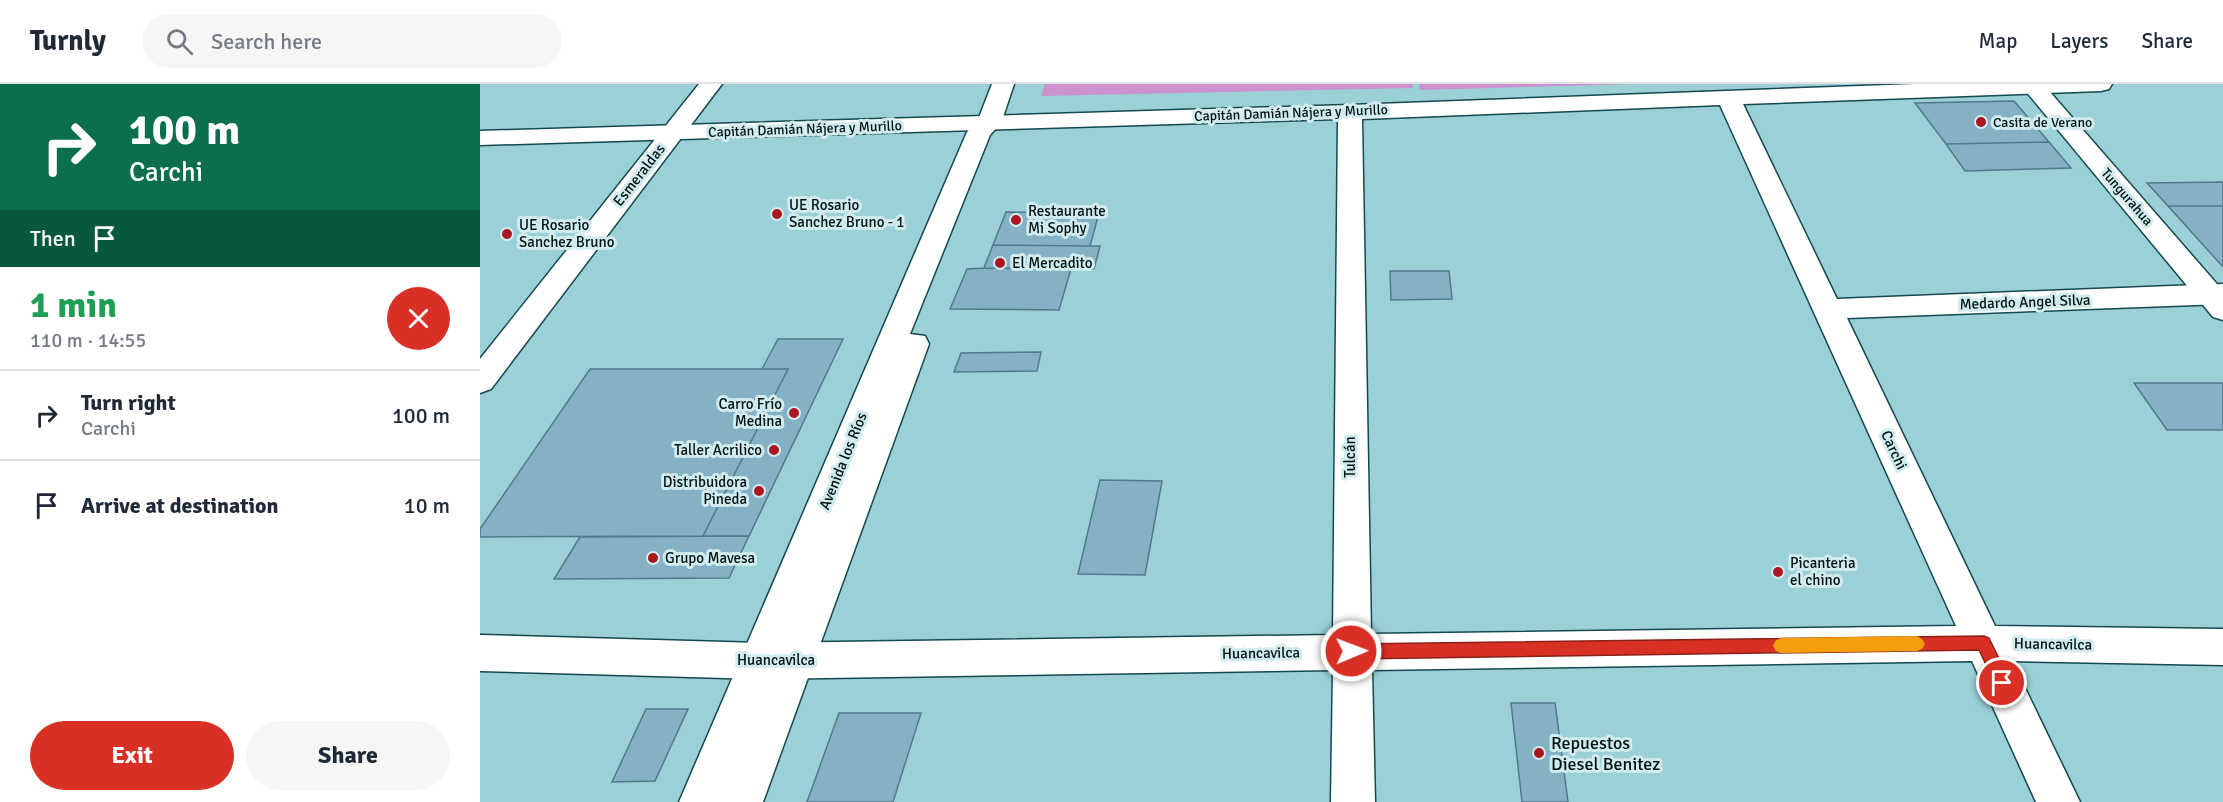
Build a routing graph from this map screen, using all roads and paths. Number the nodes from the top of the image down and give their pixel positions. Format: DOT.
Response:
graph roads {
  1 [pos="692,84"];
  2 [pos="711,84"];
  3 [pos="1003,84"];
  4 [pos="2101,84"];
  5 [pos="2032,86"];
  6 [pos="1729,99"];
  7 [pos="1350,112"];
  8 [pos="988,123"];
  9 [pos="661,133"];
  10 [pos="480,138"];
  11 [pos="2219,299"];
  12 [pos="1827,309"];
  13 [pos="480,350"];
  14 [pos="480,381"];
  15 [pos="1984,643"];
  16 [pos="2223,647"];
  17 [pos="1351,651"];
  18 [pos="480,653"];
  19 [pos="778,660"];
  20 [pos="701,802"];
  21 [pos="741,802"];
  22 [pos="1353,802"];
  23 [pos="2058,802"];
  1 -- 9 [label="street, Esmeraldas"];
  2 -- 9 [label="street, Esmeraldas"];
  3 -- 8 [label="street, Avenida los Ríos"];
  4 -- 5 [label="street, Capitán Damián Nájera y Murillo"];
  5 -- 6 [label="street, Capitán Damián Nájera y Murillo"];
  5 -- 11 [label="street, Tungurahua"];
  6 -- 7 [label="street, Capitán Damián Nájera y Murillo"];
  6 -- 12 [label="street, Carchi"];
  7 -- 8 [label="street, Capitán Damián Nájera y Murillo"];
  7 -- 17 [label="street, Tulcán"];
  8 -- 9 [label="street, Capitán Damián Nájera y Murillo"];
  8 -- 19 [label="street, Avenida los Ríos"];
  9 -- 10 [label="street, Capitán Damián Nájera y Murillo"];
  9 -- 13 [label="street, Esmeraldas"];
  9 -- 14 [label="street, Esmeraldas"];
  11 -- 12 [label="street, Medardo Angel Silva"];
  12 -- 15 [label="street, Carchi"];
  15 -- 16 [label="street, Huancavilca"];
  15 -- 17 [label="street, Huancavilca"];
  15 -- 23 [label="street, Carchi"];
  17 -- 19 [label="street, Huancavilca"];
  17 -- 22 [label="street, Tulcán"];
  18 -- 19 [label="street, Huancavilca"];
  19 -- 20 [label="street, Avenida los Ríos"];
  19 -- 21 [label="street, Avenida los Ríos"];
}
